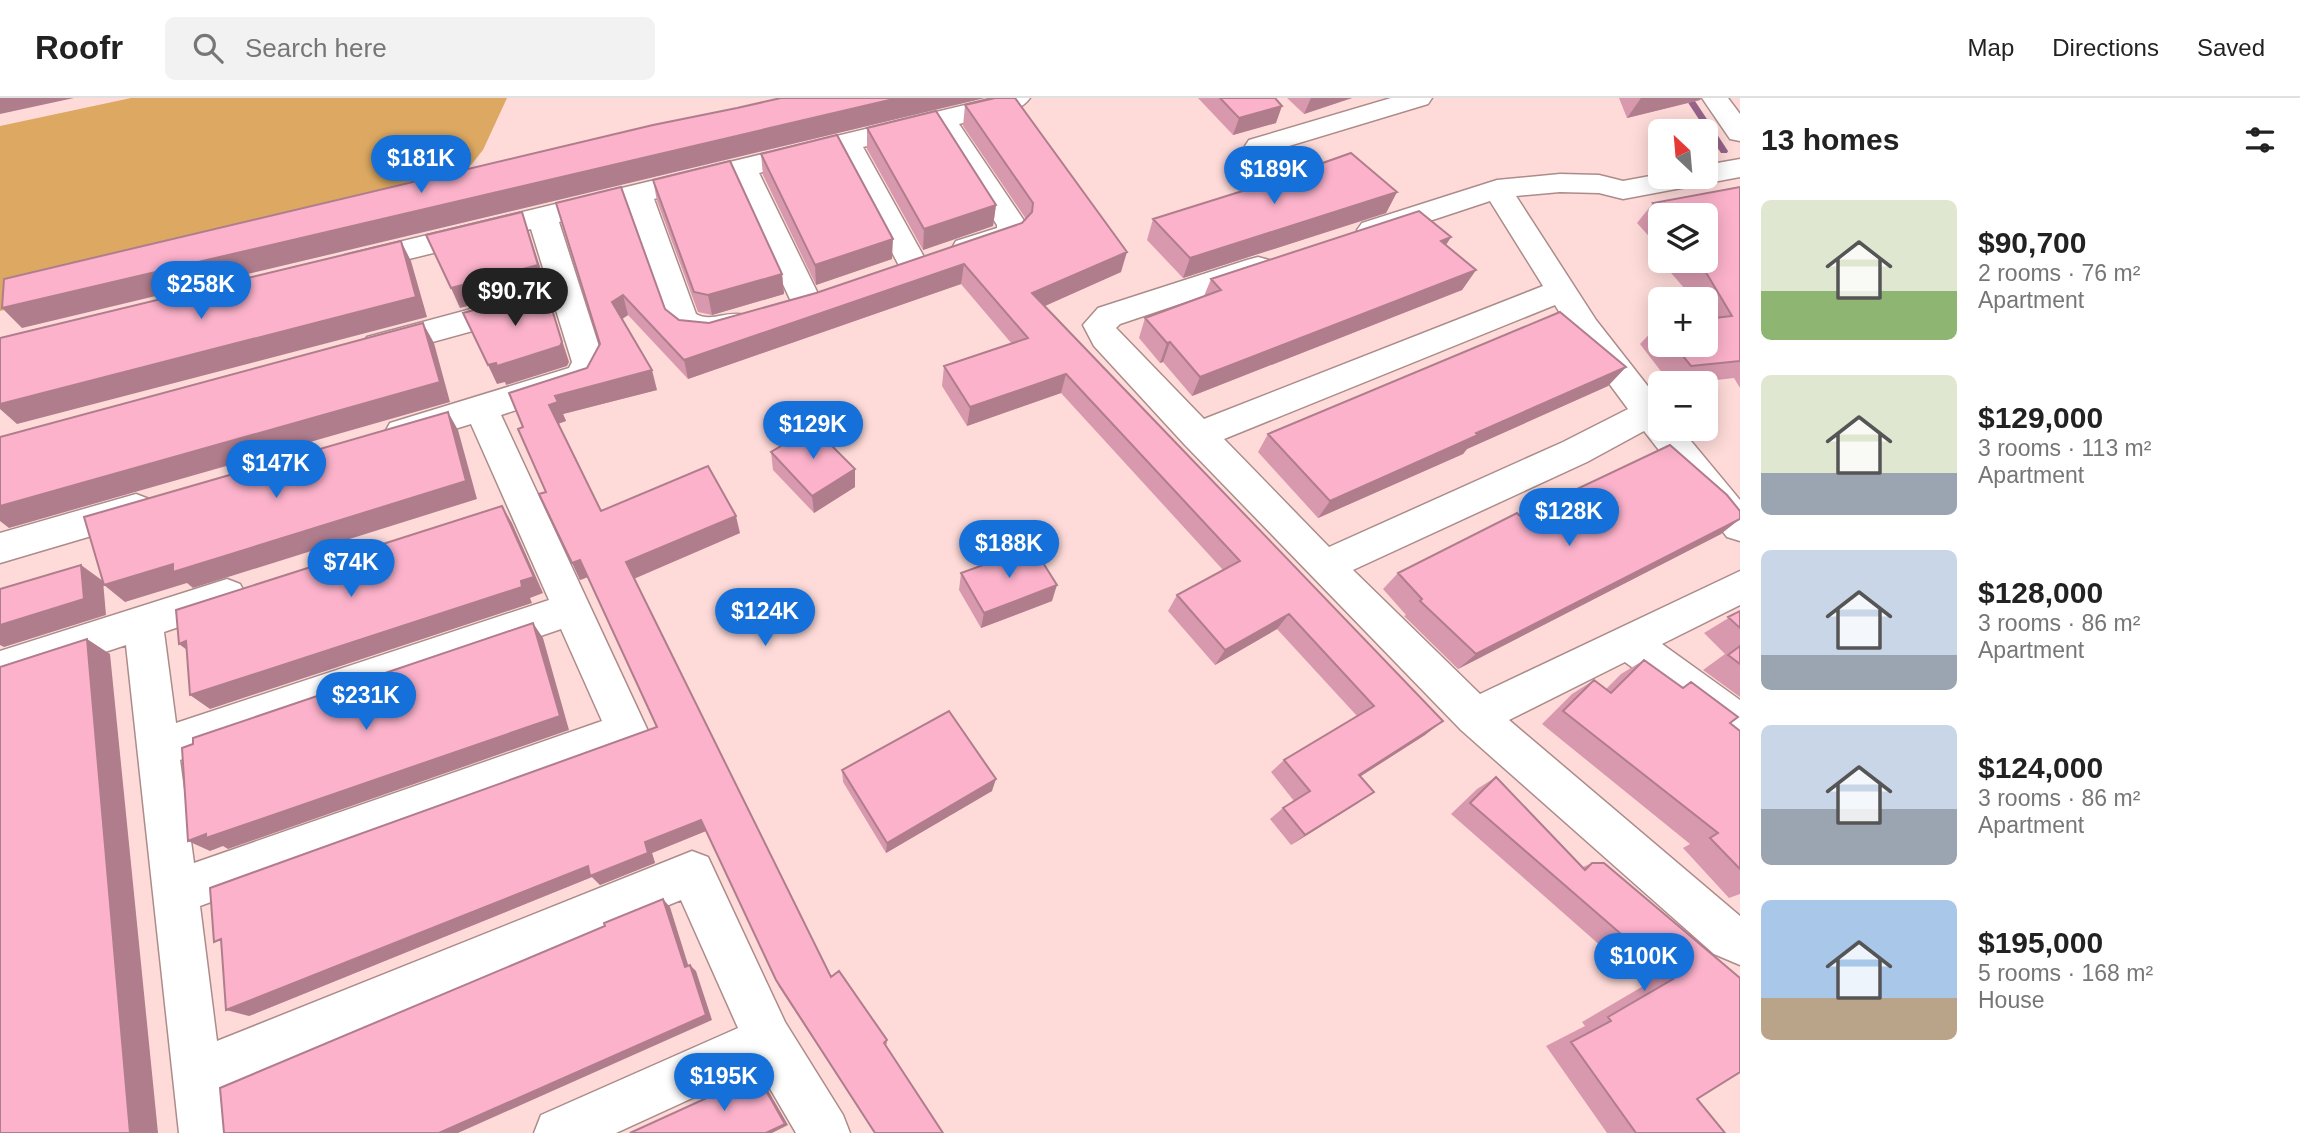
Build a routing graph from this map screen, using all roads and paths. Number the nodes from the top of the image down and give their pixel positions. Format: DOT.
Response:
graph roads {
  1 [pos="1017,98"];
  2 [pos="1419,98"];
  3 [pos="1715,98"];
  4 [pos="943,120"];
  5 [pos="1740,134"];
  6 [pos="847,143"];
  7 [pos="1258,146"];
  8 [pos="743,168"];
  9 [pos="1740,168"];
  10 [pos="1718,172"];
  11 [pos="1648,185"];
  12 [pos="1497,189"];
  13 [pos="638,194"];
  14 [pos="542,216"];
  15 [pos="1342,240"];
  16 [pos="1290,257"];
  17 [pos="325,269"];
  18 [pos="1561,291"];
  19 [pos="565,294"];
  20 [pos="350,352"];
  21 [pos="481,409"];
  22 [pos="1648,411"];
  23 [pos="1648,426"];
  24 [pos="1197,436"];
  25 [pos="374,440"];
  26 [pos="1672,441"];
  27 [pos="160,502"];
  28 [pos="1740,526"];
  29 [pos="0,548"];
  30 [pos="1324,566"];
  31 [pos="261,585"];
  32 [pos="1740,587"];
  33 [pos="572,610"];
  34 [pos="143,622"];
  35 [pos="1628,642"];
  36 [pos="0,669"];
  37 [pos="1475,717"];
  38 [pos="1740,724"];
  39 [pos="158,748"];
  40 [pos="175,892"];
  41 [pos="1740,942"];
  42 [pos="768,1038"];
  43 [pos="197,1074"];
  44 [pos="204,1133"];
  45 [pos="559,1133"];
  46 [pos="825,1133"];
  1 -- 4 [label="street"];
  2 -- 7 [label="street"];
  3 -- 5 [label="street"];
  4 -- 6 [label="street"];
  4 -- 6 [label="street"];
  6 -- 8 [label="street"];
  8 -- 13 [label="street"];
  8 -- 13 [label="street"];
  9 -- 10 [label="street"];
  11 -- 12 [label="street"];
  12 -- 15 [label="street"];
  12 -- 18 [label="street"];
  13 -- 14 [label="street"];
  14 -- 17 [label="street"];
  14 -- 19 [label="street"];
  16 -- 24 [label="street"];
  18 -- 22 [label="street"];
  18 -- 24 [label="street"];
  19 -- 20 [label="street"];
  19 -- 21 [label="street"];
  21 -- 25 [label="street"];
  21 -- 33 [label="street"];
  23 -- 30 [label="street"];
  24 -- 30 [label="street"];
  26 -- 28 [label="street"];
  27 -- 29 [label="street"];
  30 -- 37 [label="street"];
  31 -- 34 [label="street"];
  32 -- 35 [label="street"];
  33 -- 39 [label="street"];
  33 -- 40 [label="street"];
  34 -- 36 [label="street"];
  34 -- 39 [label="street"];
  35 -- 37 [label="street"];
  35 -- 38 [label="street"];
  37 -- 41 [label="street"];
  39 -- 40 [label="street"];
  40 -- 43 [label="street"];
  42 -- 43 [label="street"];
  42 -- 45 [label="street"];
  42 -- 46 [label="street"];
  43 -- 44 [label="street"];
}
